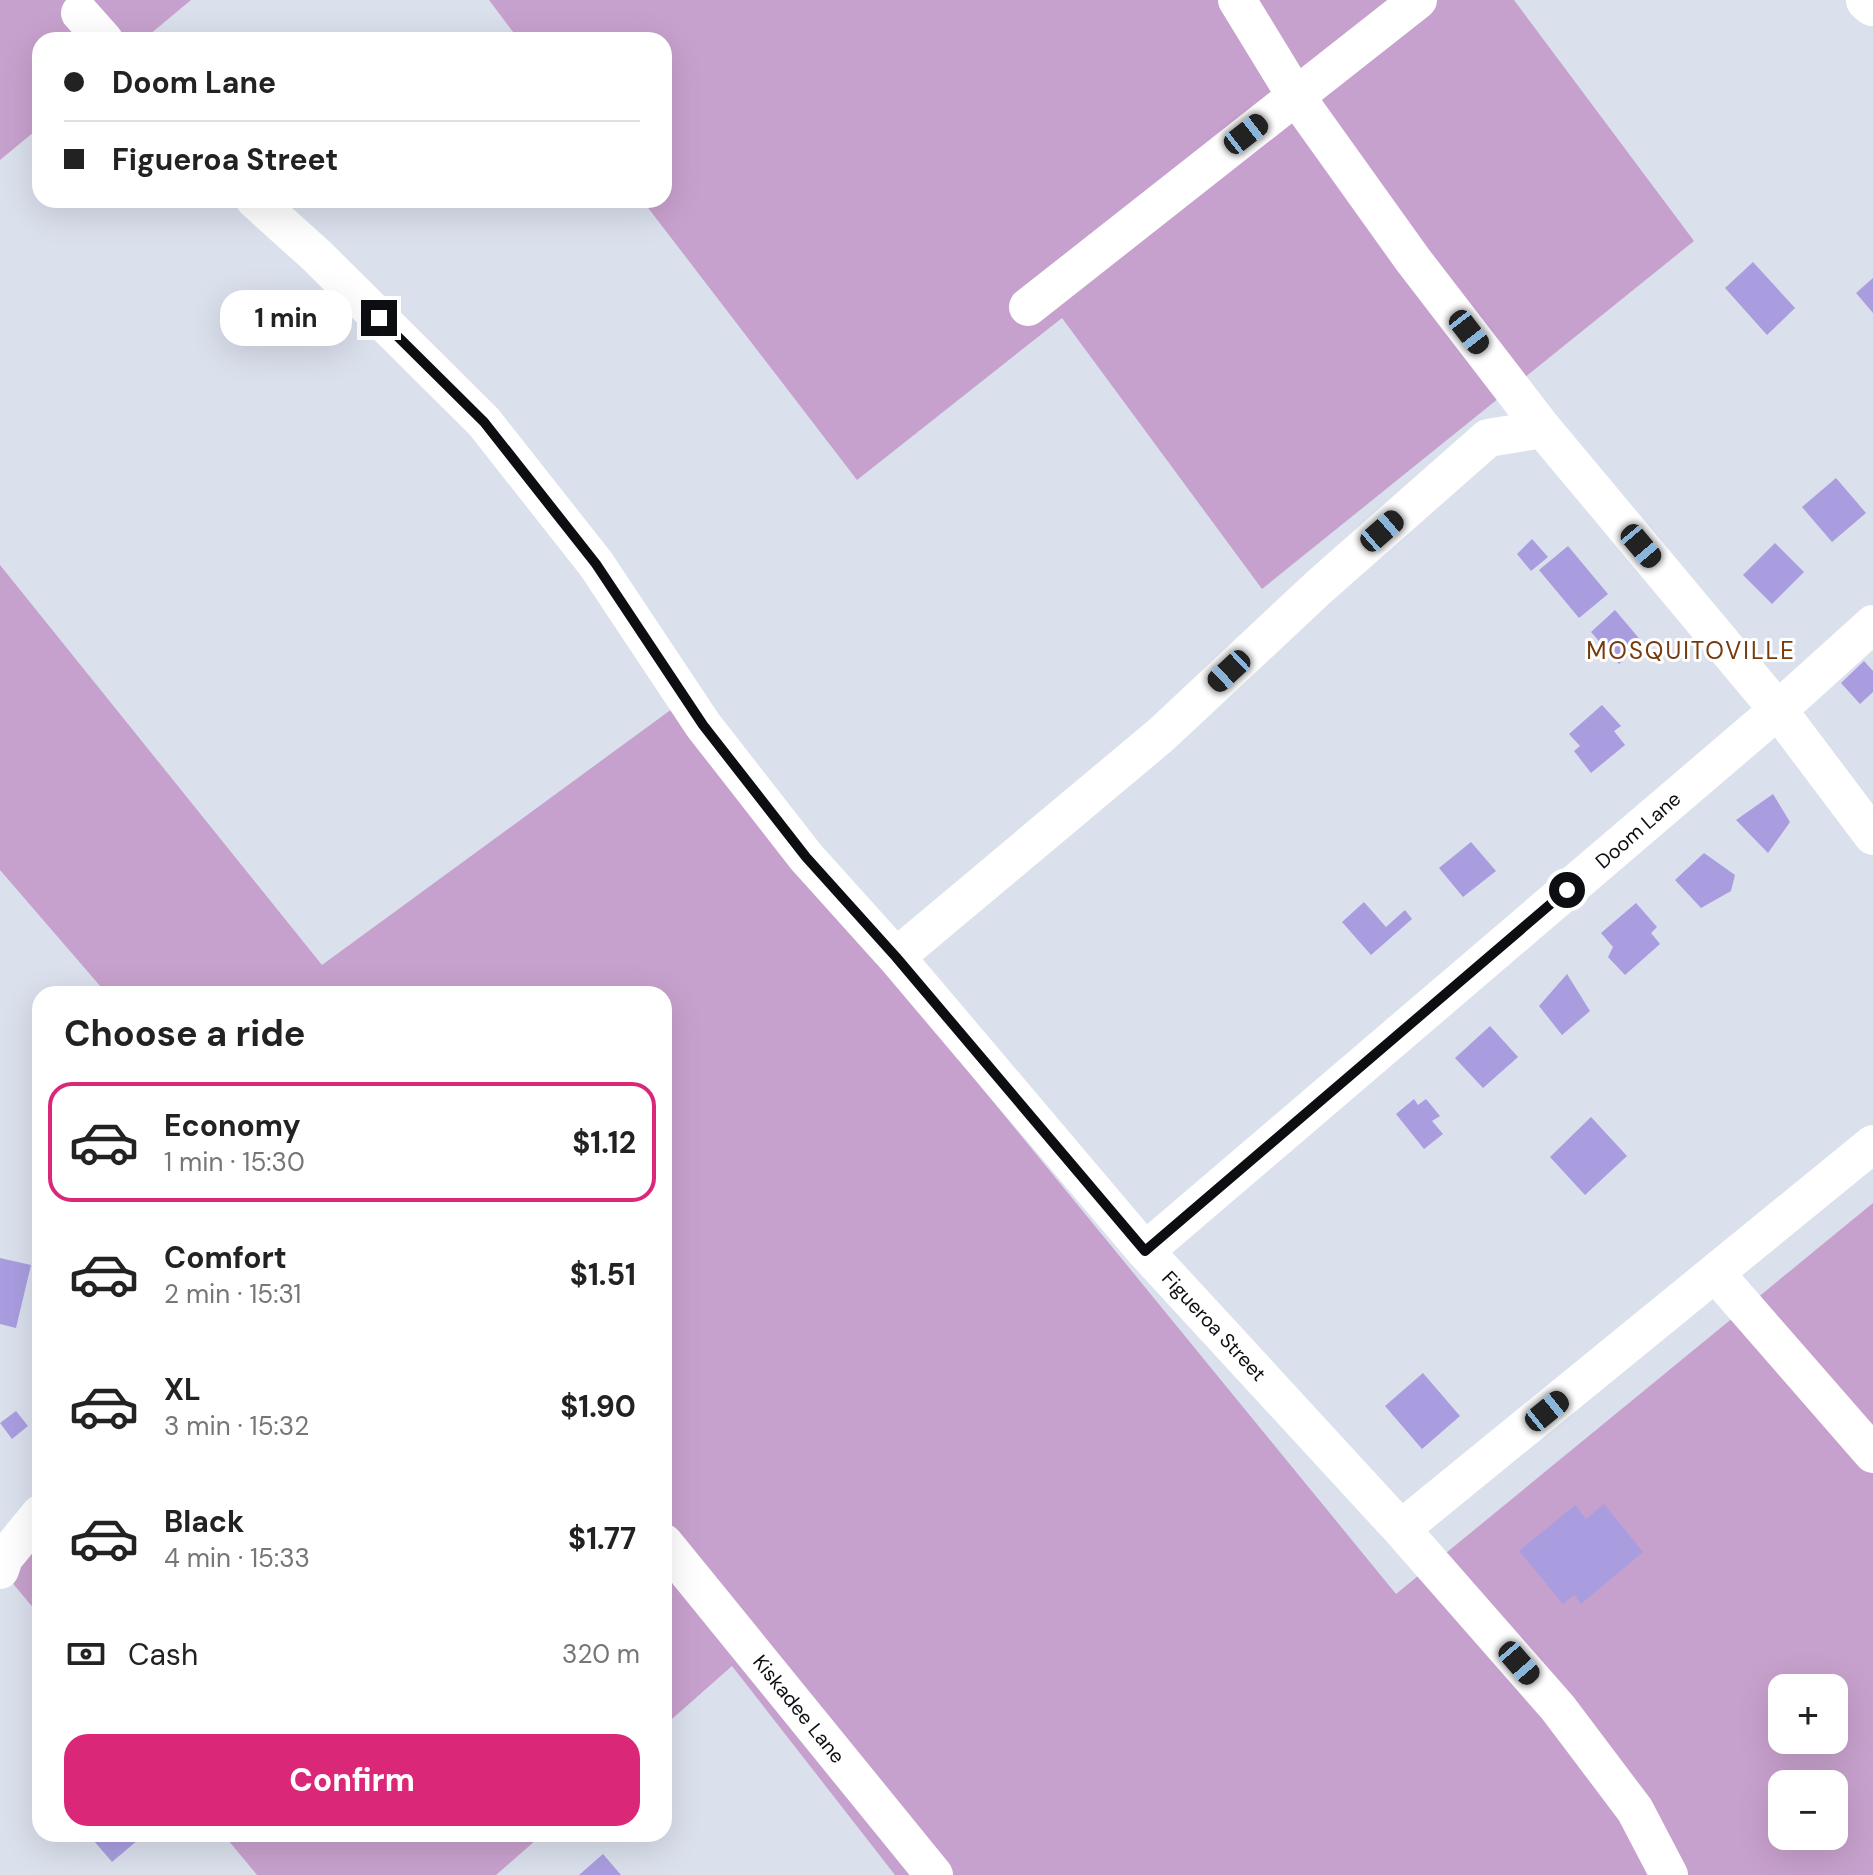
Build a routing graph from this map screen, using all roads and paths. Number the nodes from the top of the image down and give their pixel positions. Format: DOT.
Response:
graph roads {
  1 [pos="1237,0"];
  2 [pos="1418,0"];
  3 [pos="1868,0"];
  4 [pos="1873,4"];
  5 [pos="1295,95"];
  6 [pos="264,208"];
  7 [pos="1028,307"];
  8 [pos="1543,429"];
  9 [pos="1873,624"];
  10 [pos="1778,710"];
  11 [pos="1873,836"];
  12 [pos="896,957"];
  13 [pos="1873,1144"];
  14 [pos="1145,1251"];
  15 [pos="1716,1274"];
  16 [pos="1873,1454"];
  17 [pos="32,1524"];
  18 [pos="1401,1529"];
  19 [pos="672,1553"];
  20 [pos="0,1570"];
  21 [pos="934,1875"];
  22 [pos="1669,1875"];
  1 -- 5 [label="street"];
  2 -- 5 [label="street"];
  3 -- 4 [label="street"];
  5 -- 7 [label="street"];
  5 -- 8 [label="street"];
  6 -- 12 [label="street, Figueroa Street"];
  8 -- 10 [label="street"];
  8 -- 12 [label="street"];
  9 -- 10 [label="street, Doom Lane"];
  10 -- 11 [label="street"];
  10 -- 14 [label="street, Doom Lane"];
  12 -- 14 [label="street, Figueroa Street"];
  13 -- 15 [label="street"];
  14 -- 18 [label="street, Figueroa Street"];
  15 -- 16 [label="street"];
  15 -- 18 [label="street"];
  17 -- 20 [label="street"];
  18 -- 22 [label="street, Figueroa Street"];
  19 -- 21 [label="street, Kiskadee Lane"];
}
